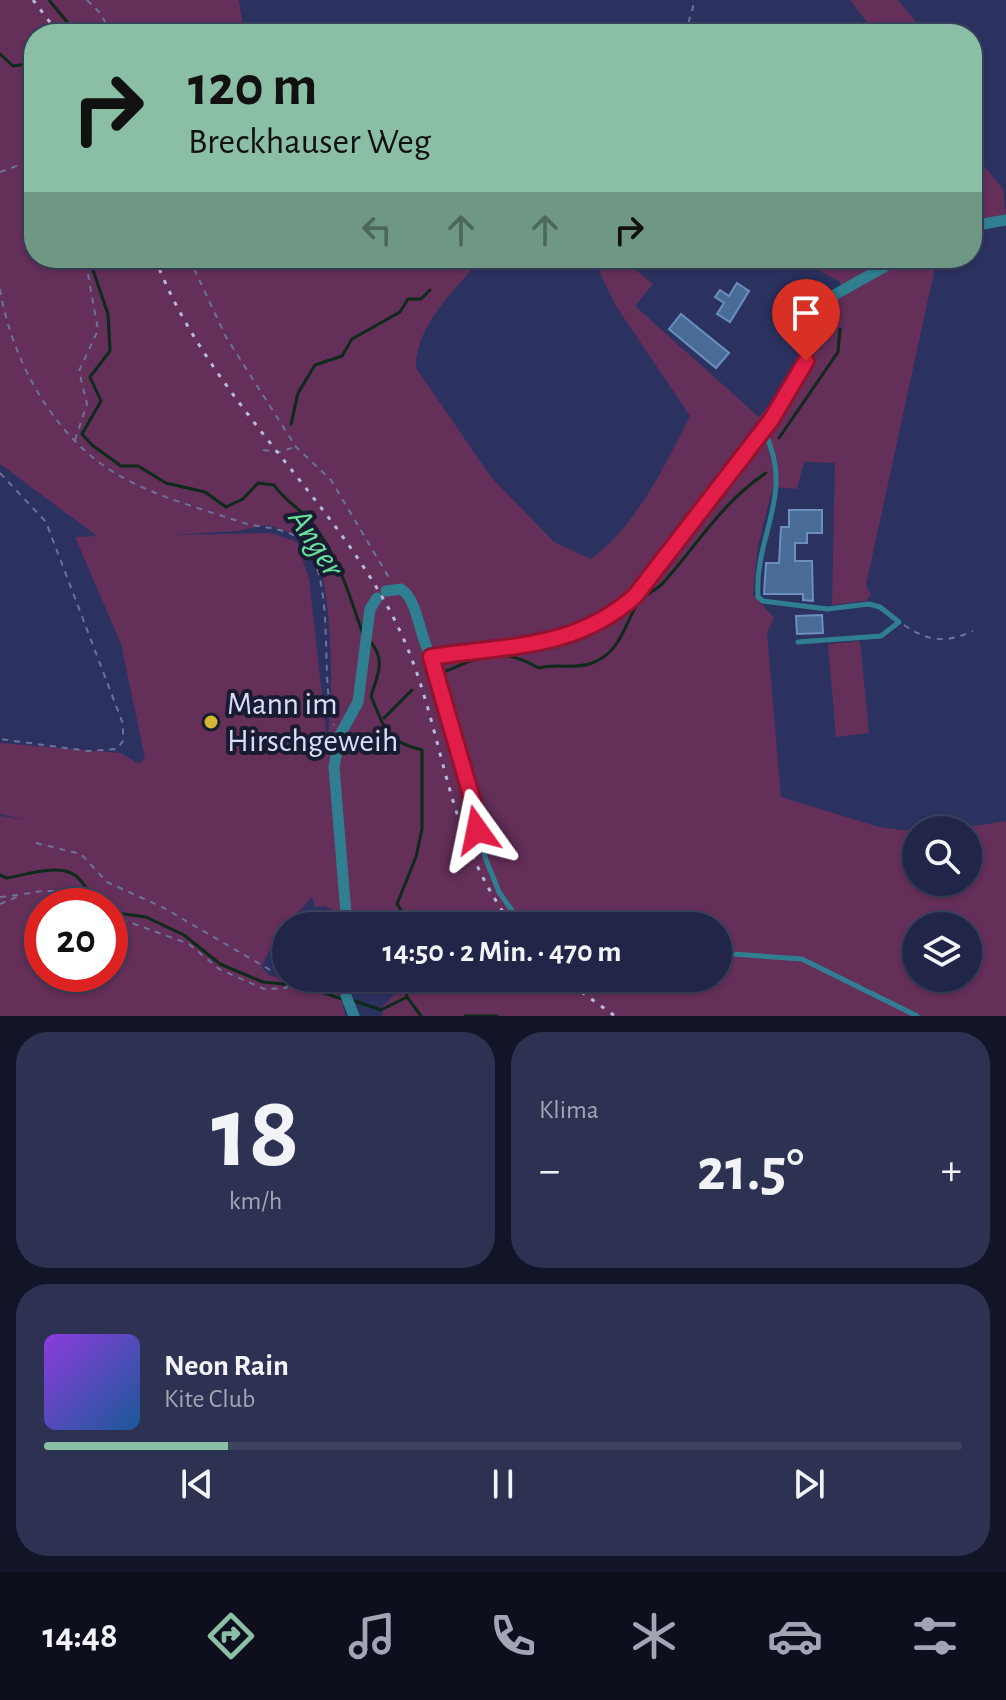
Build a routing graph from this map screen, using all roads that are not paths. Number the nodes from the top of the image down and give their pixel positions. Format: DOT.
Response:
graph roads {
  1 [pos="1006,220"];
  2 [pos="982,224"];
  3 [pos="882,268"];
  4 [pos="763,430"];
  5 [pos="798,642"];
  6 [pos="431,657"];
  7 [pos="346,912"];
  8 [pos="513,912"];
  9 [pos="732,954"];
  10 [pos="917,1016"];
  1 -- 2 [label="street"];
  3 -- 4 [label="street"];
  4 -- 5 [label="lane"];
  4 -- 6 [label="street"];
  6 -- 7 [label="street"];
  6 -- 8 [label="lane"];
  9 -- 10 [label="lane"];
}
